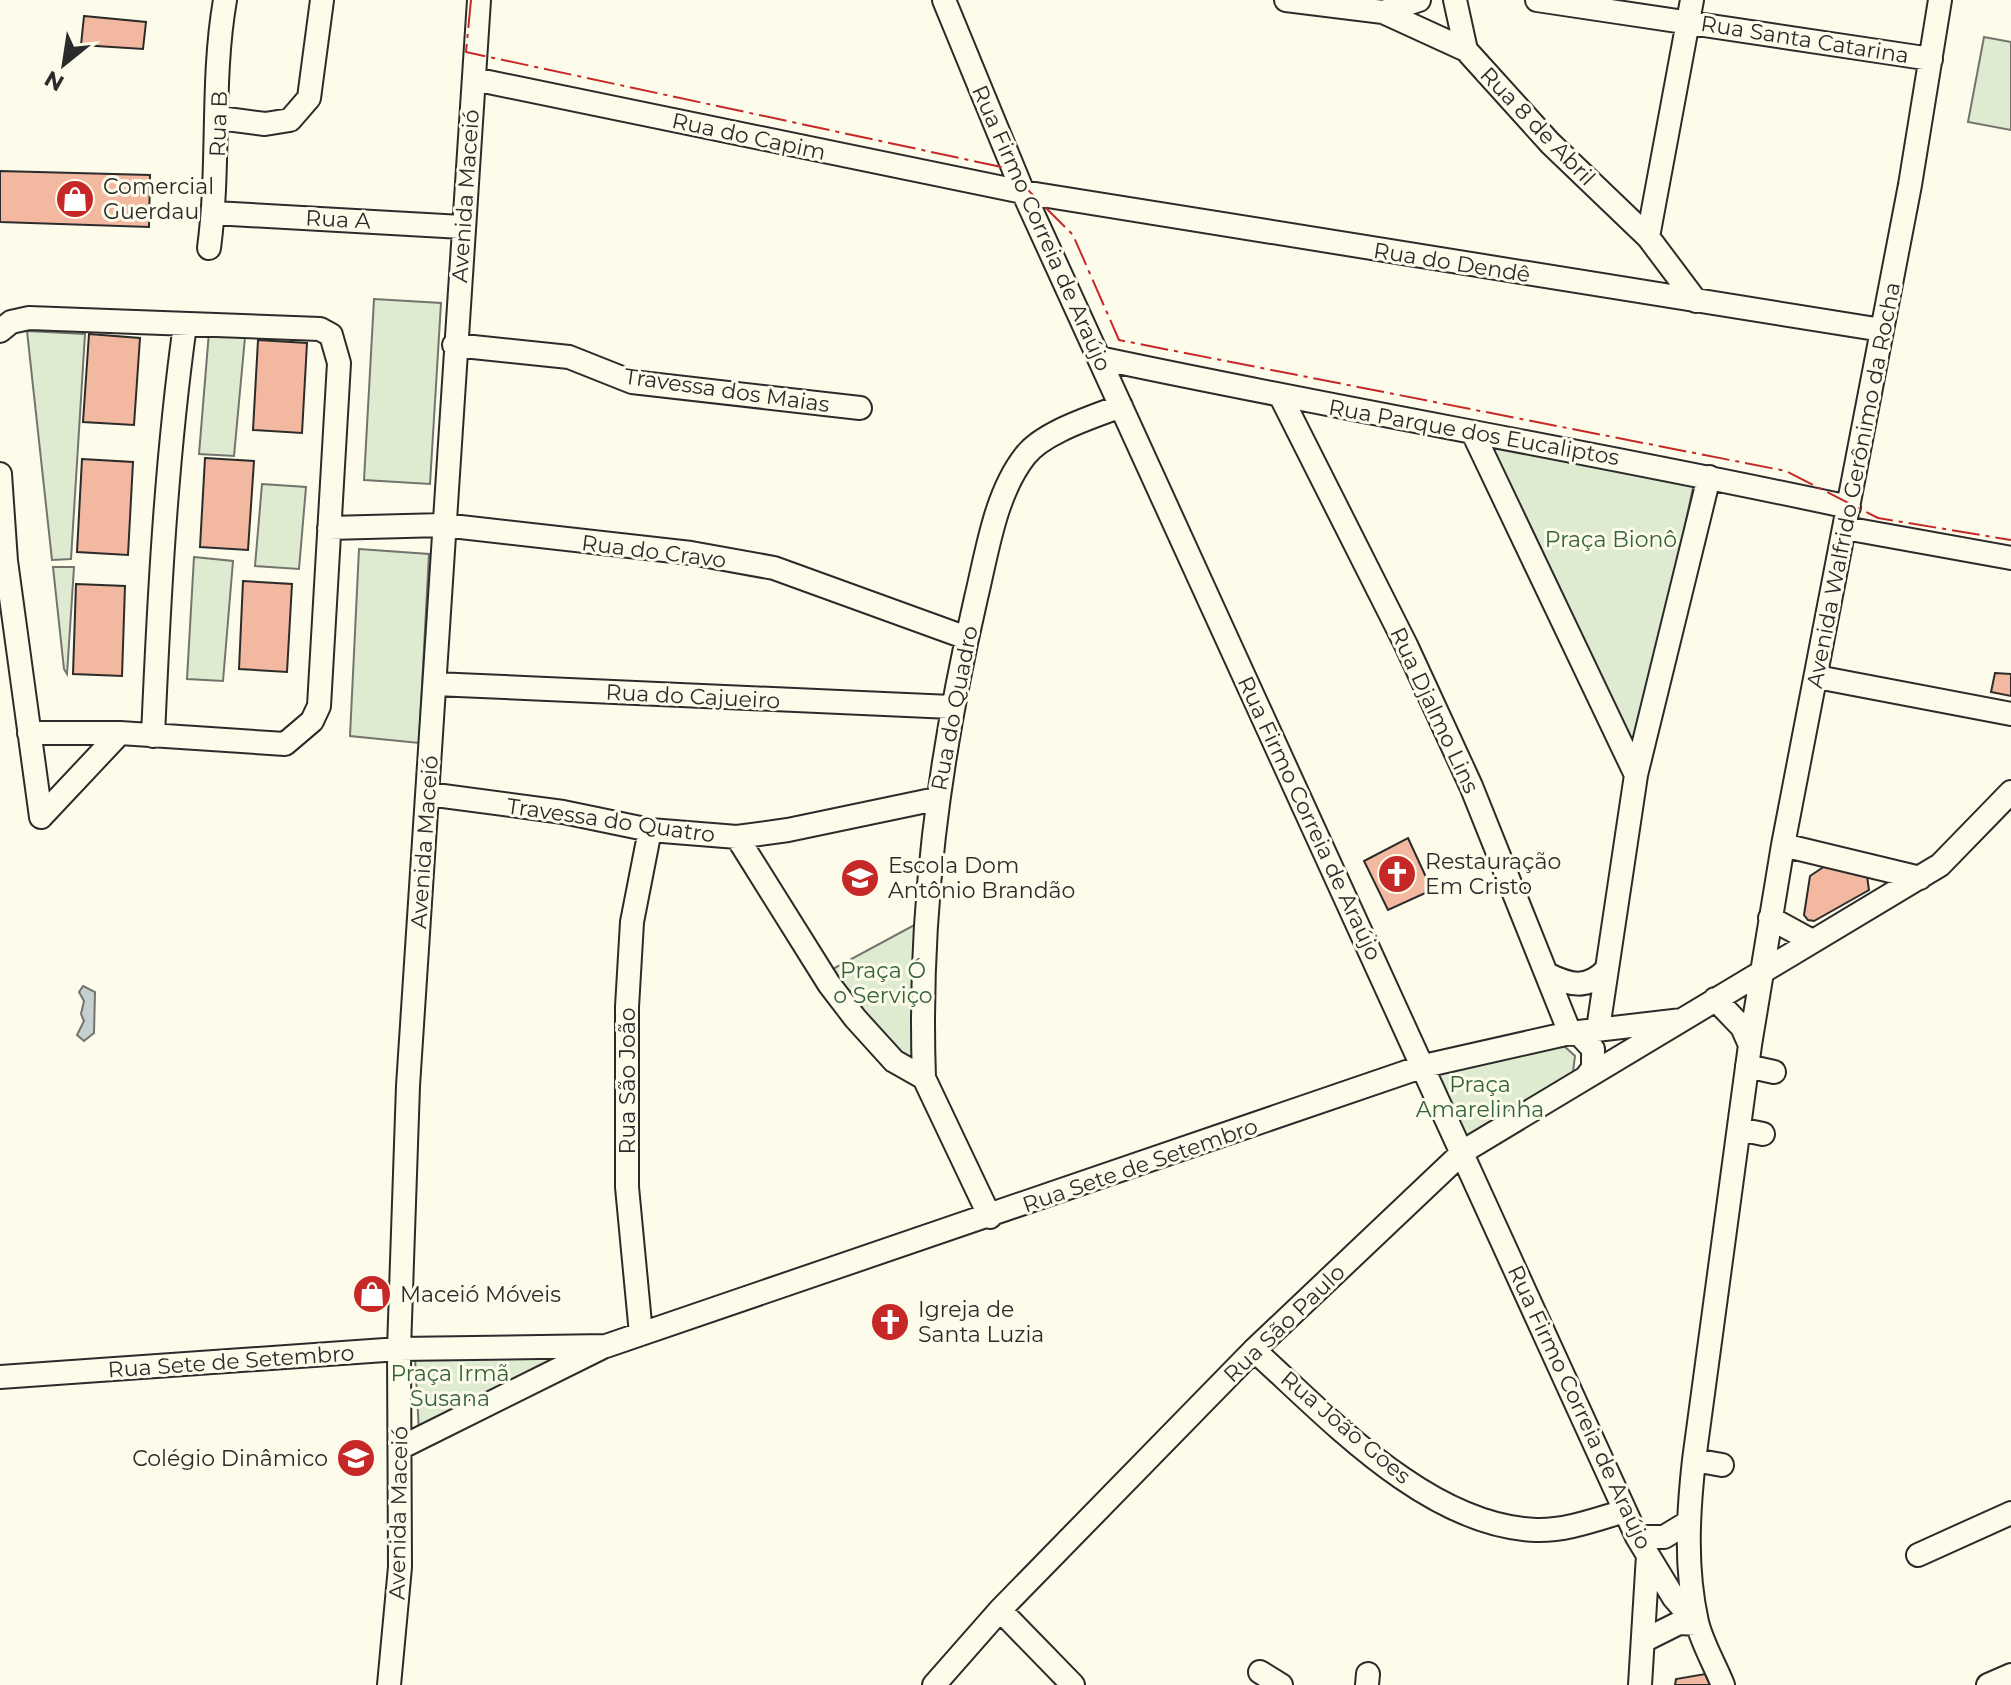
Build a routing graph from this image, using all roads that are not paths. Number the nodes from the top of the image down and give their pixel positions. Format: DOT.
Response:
graph roads {
  1 [pos="225,0"];
  2 [pos="322,0"];
  3 [pos="479,0"];
  4 [pos="944,0"];
  5 [pos="1286,0"];
  6 [pos="1419,0"];
  7 [pos="1455,0"];
  8 [pos="1537,0"];
  9 [pos="1940,0"];
  10 [pos="1690,10"];
  11 [pos="1383,12"];
  12 [pos="1466,50"];
  13 [pos="1931,59"];
  14 [pos="474,79"];
  15 [pos="219,118"];
  16 [pos="1023,192"];
  17 [pos="214,213"];
  18 [pos="462,227"];
  19 [pos="1648,237"];
  20 [pos="209,248"];
  21 [pos="1696,301"];
  22 [pos="185,325"];
  23 [pos="1882,330"];
  24 [pos="0,331"];
  25 [pos="454,345"];
  26 [pos="1099,358"];
  27 [pos="1281,397"];
  28 [pos="1121,406"];
  29 [pos="860,408"];
  30 [pos="1473,433"];
  31 [pos="0,474"];
  32 [pos="1709,477"];
  33 [pos="1847,518"];
  34 [pos="443,525"];
  35 [pos="329,528"];
  36 [pos="2011,558"];
  37 [pos="967,638"];
  38 [pos="1817,677"];
  39 [pos="435,684"];
  40 [pos="951,707"];
  41 [pos="2011,714"];
  42 [pos="29,733"];
  43 [pos="120,733"];
  44 [pos="153,736"];
  45 [pos="1636,775"];
  46 [pos="2011,792"];
  47 [pos="428,794"];
  48 [pos="936,799"];
  49 [pos="650,830"];
  50 [pos="737,837"];
  51 [pos="1783,845"];
  52 [pos="1920,878"];
  53 [pos="1770,918"];
  54 [pos="1812,941"];
  55 [pos="1763,969"];
  56 [pos="1606,970"];
  57 [pos="1547,974"];
  58 [pos="1715,999"];
  59 [pos="1682,1020"];
  60 [pos="1598,1029"];
  61 [pos="1570,1033"];
  62 [pos="1748,1055"];
  63 [pos="1424,1066"];
  64 [pos="1774,1072"];
  65 [pos="1587,1076"];
  66 [pos="924,1078"];
  67 [pos="1739,1129"];
  68 [pos="1763,1134"];
  69 [pos="1464,1151"];
  70 [pos="990,1217"];
  71 [pos="641,1334"];
  72 [pos="606,1346"];
  73 [pos="399,1349"];
  74 [pos="1254,1350"];
  75 [pos="0,1377"];
  76 [pos="400,1448"];
  77 [pos="1694,1460"];
  78 [pos="1722,1465"];
  79 [pos="1625,1511"];
  80 [pos="2011,1513"];
  81 [pos="1687,1523"];
  82 [pos="1642,1546"];
  83 [pos="1918,1555"];
  84 [pos="1000,1610"];
  85 [pos="1697,1624"];
  86 [pos="1645,1640"];
  87 [pos="1260,1672"];
  88 [pos="2011,1675"];
  89 [pos="389,1685"];
  90 [pos="934,1685"];
  91 [pos="1073,1685"];
  92 [pos="1281,1685"];
  93 [pos="1640,1685"];
  94 [pos="1723,1685"];
  95 [pos="1988,1685"];
  1 -- 15 [label="street, Rua B"];
  2 -- 15 [label="street"];
  3 -- 14 [label="street, Avenida Maceió"];
  4 -- 16 [label="street, Rua Firmo Correia de Araújo"];
  5 -- 11 [label="street"];
  6 -- 11 [label="street"];
  7 -- 12 [label="street, Rua 8 de Abril"];
  8 -- 10 [label="street, Rua Santa Catarina"];
  9 -- 13 [label="street, Avenida Walfrido Gerônimo da Rocha"];
  10 -- 13 [label="street, Rua Santa Catarina"];
  10 -- 19 [label="street"];
  11 -- 12 [label="street"];
  12 -- 19 [label="street, Rua 8 de Abril"];
  13 -- 23 [label="street, Avenida Walfrido Gerônimo da Rocha"];
  14 -- 16 [label="street, Rua do Capim"];
  14 -- 18 [label="street, Avenida Maceió"];
  15 -- 17 [label="street, Rua B"];
  16 -- 21 [label="street, Rua do Dendê"];
  16 -- 26 [label="street, Rua Firmo Correia de Araújo"];
  17 -- 18 [label="street, Rua A"];
  17 -- 20 [label="street, Rua B"];
  18 -- 25 [label="street, Avenida Maceió"];
  19 -- 21 [label="street, Rua 8 de Abril"];
  21 -- 23 [label="street, Rua do Dendê"];
  22 -- 24 [label="street"];
  22 -- 35 [label="street"];
  22 -- 44 [label="street"];
  23 -- 33 [label="street, Avenida Walfrido Gerônimo da Rocha"];
  25 -- 29 [label="street, Travessa dos Maias"];
  25 -- 34 [label="street, Avenida Maceió"];
  26 -- 27 [label="street, Rua Parque dos Eucaliptos"];
  26 -- 28 [label="street, Rua Firmo Correia de Araújo"];
  27 -- 30 [label="street, Rua Parque dos Eucaliptos"];
  27 -- 57 [label="street, Rua Djalmo Lins"];
  28 -- 37 [label="street, Rua do Quadro"];
  28 -- 63 [label="street, Rua Firmo Correia de Araújo"];
  30 -- 32 [label="street, Rua Parque dos Eucaliptos"];
  30 -- 45 [label="street"];
  31 -- 42 [label="street"];
  32 -- 33 [label="street, Rua Parque dos Eucaliptos"];
  32 -- 45 [label="street"];
  33 -- 36 [label="street, Rua Parque dos Eucaliptos"];
  33 -- 38 [label="street, Avenida Walfrido Gerônimo da Rocha"];
  34 -- 35 [label="street, Rua do Cravo"];
  34 -- 37 [label="street, Rua do Cravo"];
  34 -- 39 [label="street, Avenida Maceió"];
  35 -- 44 [label="street"];
  37 -- 40 [label="street, Rua do Quadro"];
  38 -- 41 [label="street"];
  38 -- 51 [label="street, Avenida Walfrido Gerônimo da Rocha"];
  39 -- 40 [label="street, Rua do Cajueiro"];
  39 -- 47 [label="street, Avenida Maceió"];
  40 -- 48 [label="street, Rua do Quadro"];
  42 -- 43 [label="street"];
  42 -- 43 [label="street"];
  43 -- 44 [label="street"];
  45 -- 56 [label="street"];
  46 -- 52 [label="street, Rua São Paulo"];
  47 -- 49 [label="street, Travessa do Quatro"];
  47 -- 73 [label="street, Avenida Maceió"];
  48 -- 50 [label="street, Travessa do Quatro"];
  48 -- 66 [label="street, Rua do Quadro"];
  49 -- 50 [label="street, Travessa do Quatro"];
  49 -- 71 [label="street, Rua São João"];
  50 -- 66 [label="street"];
  51 -- 52 [label="street"];
  51 -- 53 [label="street, Avenida Walfrido Gerônimo da Rocha"];
  52 -- 54 [label="street, Rua São Paulo"];
  53 -- 54 [label="street"];
  53 -- 55 [label="street, Avenida Walfrido Gerônimo da Rocha"];
  54 -- 55 [label="street, Rua São Paulo"];
  55 -- 58 [label="street, Rua São Paulo"];
  55 -- 62 [label="street, Rua Firmo Correia de Araújo"];
  56 -- 57 [label="street"];
  56 -- 60 [label="street"];
  57 -- 61 [label="street, Rua Djalmo Lins"];
  58 -- 59 [label="street, Rua São Paulo"];
  58 -- 62 [label="street"];
  59 -- 60 [label="street, Rua Sete de Setembro"];
  59 -- 65 [label="street, Rua São Paulo"];
  60 -- 61 [label="street, Rua Sete de Setembro"];
  61 -- 63 [label="street, Rua Sete de Setembro"];
  61 -- 65 [label="street, Rua Djalmo Lins"];
  62 -- 64 [label="street"];
  62 -- 67 [label="street, Rua Firmo Correia de Araújo"];
  63 -- 69 [label="street, Rua Firmo Correia de Araújo"];
  63 -- 70 [label="street, Rua Sete de Setembro"];
  65 -- 69 [label="street, Rua São Paulo"];
  66 -- 70 [label="street"];
  67 -- 68 [label="street"];
  67 -- 77 [label="street, Rua Firmo Correia de Araújo"];
  69 -- 74 [label="street, Rua São Paulo"];
  69 -- 79 [label="street, Rua Firmo Correia de Araújo"];
  70 -- 71 [label="street, Rua Sete de Setembro"];
  71 -- 72 [label="street, Rua Sete de Setembro"];
  72 -- 73 [label="street, Rua Sete de Setembro"];
  72 -- 76 [label="street, Rua Sete de Setembro"];
  73 -- 75 [label="street, Rua Sete de Setembro"];
  73 -- 76 [label="street, Avenida Maceió"];
  74 -- 79 [label="street, Rua João Goes"];
  74 -- 84 [label="street, Rua São Paulo"];
  76 -- 89 [label="street, Avenida Maceió"];
  77 -- 78 [label="street"];
  77 -- 81 [label="street, Rua Firmo Correia de Araújo"];
  79 -- 82 [label="street, Rua Firmo Correia de Araújo"];
  80 -- 83 [label="street"];
  81 -- 82 [label="street"];
  81 -- 85 [label="street, Rua Firmo Correia de Araújo"];
  82 -- 85 [label="street, Rua Firmo Correia de Araújo"];
  82 -- 86 [label="street"];
  84 -- 90 [label="street, Rua São Paulo"];
  84 -- 91 [label="street"];
  85 -- 86 [label="street"];
  85 -- 94 [label="street, Rua Firmo Correia de Araújo"];
  86 -- 93 [label="street"];
  87 -- 92 [label="street"];
  88 -- 95 [label="street"];
}
